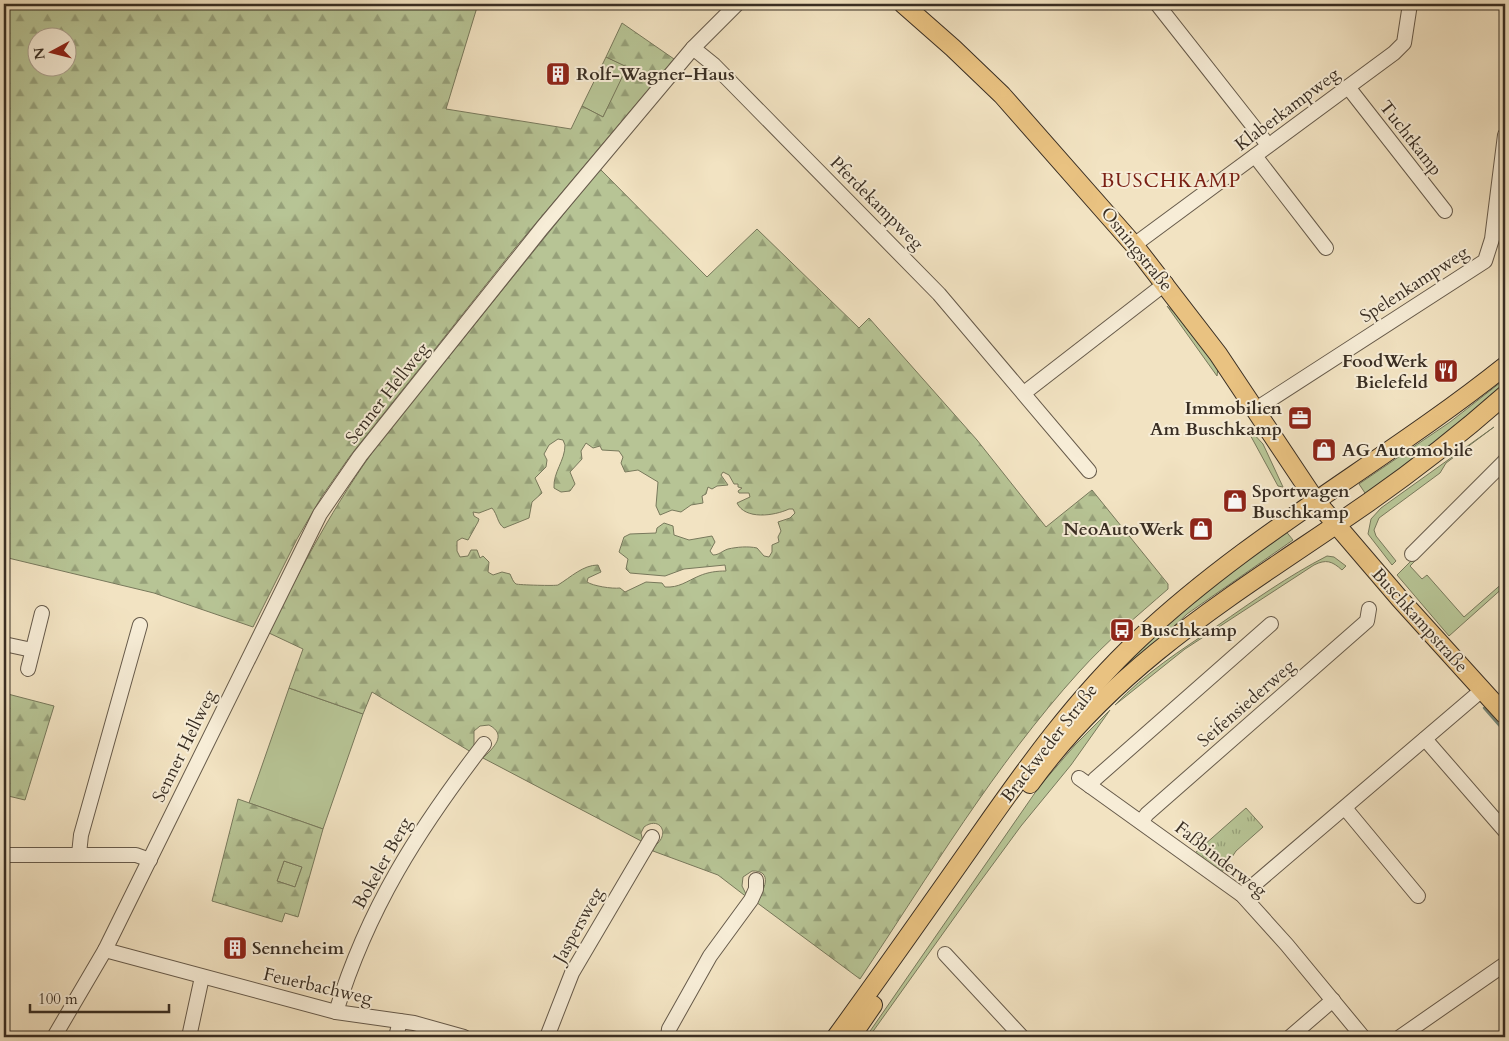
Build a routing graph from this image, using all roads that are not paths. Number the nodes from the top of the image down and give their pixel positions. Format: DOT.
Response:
graph roads {
  1 [pos="737,4"];
  2 [pos="903,4"];
  3 [pos="1157,4"];
  4 [pos="1410,4"];
  5 [pos="692,48"];
  6 [pos="1348,87"];
  7 [pos="1505,134"];
  8 [pos="1268,145"];
  9 [pos="1255,156"];
  10 [pos="1445,211"];
  11 [pos="1134,244"];
  12 [pos="1326,248"];
  13 [pos="1166,283"];
  14 [pos="1505,366"];
  15 [pos="1024,393"];
  16 [pos="1505,395"];
  17 [pos="1256,409"];
  18 [pos="1505,461"];
  19 [pos="1089,471"];
  20 [pos="1316,500"];
  21 [pos="1335,525"];
  22 [pos="1412,554"];
  23 [pos="1369,609"];
  24 [pos="42,613"];
  25 [pos="1270,624"];
  26 [pos="140,626"];
  27 [pos="4,644"];
  28 [pos="32,650"];
  29 [pos="28,668"];
  30 [pos="1482,690"];
  31 [pos="1505,715"];
  32 [pos="1426,740"];
  33 [pos="484,744"];
  34 [pos="1345,808"];
  35 [pos="1141,822"];
  36 [pos="1505,831"];
  37 [pos="652,837"];
  38 [pos="79,854"];
  39 [pos="4,855"];
  40 [pos="150,860"];
  41 [pos="756,880"];
  42 [pos="1242,895"];
  43 [pos="1418,896"];
  44 [pos="105,950"];
  45 [pos="945,954"];
  46 [pos="1505,964"];
  47 [pos="202,977"];
  48 [pos="1333,1000"];
  49 [pos="336,1012"];
  50 [pos="400,1021"];
  51 [pos="54,1037"];
  52 [pos="188,1037"];
  53 [pos="396,1037"];
  54 [pos="464,1037"];
  55 [pos="547,1037"];
  56 [pos="668,1037"];
  57 [pos="836,1037"];
  58 [pos="851,1037"];
  59 [pos="1022,1037"];
  60 [pos="1290,1037"];
  61 [pos="1363,1037"];
  62 [pos="1400,1037"];
  1 -- 5 [label="street, Senner Hellweg"];
  2 -- 11 [label="main road, Osningstraße"];
  3 -- 8 [label="street"];
  4 -- 6 [label="street, Klaberkampweg"];
  5 -- 15 [label="street, Pferdekampweg"];
  5 -- 40 [label="street, Senner Hellweg"];
  6 -- 8 [label="street, Klaberkampweg"];
  6 -- 10 [label="street, Tuchtkamp"];
  7 -- 17 [label="street, Spelenkampweg"];
  8 -- 9 [label="street, Klaberkampweg"];
  9 -- 11 [label="street, Klaberkampweg"];
  9 -- 12 [label="street"];
  11 -- 13 [label="main road, Osningstraße"];
  13 -- 15 [label="street"];
  13 -- 17 [label="main road, Osningstraße"];
  14 -- 20 [label="main road, Brackweder Straße"];
  15 -- 19 [label="street, Pferdekampweg"];
  16 -- 21 [label="main road, Brackweder Straße"];
  17 -- 20 [label="main road, Osningstraße"];
  18 -- 22 [label="street"];
  20 -- 21 [label="main road, Buschkampstraße"];
  20 -- 57 [label="main road, Brackweder Straße"];
  21 -- 30 [label="main road, Buschkampstraße"];
  21 -- 58 [label="main road, Brackweder Straße"];
  23 -- 35 [label="street, Seifensiederweg"];
  24 -- 28 [label="street"];
  25 -- 35 [label="street, Faßbinderweg"];
  26 -- 38 [label="street"];
  27 -- 28 [label="street"];
  28 -- 29 [label="street"];
  30 -- 31 [label="main road, Buschkampstraße"];
  30 -- 32 [label="street"];
  32 -- 34 [label="street"];
  32 -- 36 [label="street"];
  33 -- 49 [label="street, Bokeler Berg"];
  34 -- 42 [label="street"];
  34 -- 43 [label="street"];
  35 -- 42 [label="street, Faßbinderweg"];
  37 -- 55 [label="street, Jaspersweg"];
  38 -- 39 [label="street"];
  38 -- 40 [label="street"];
  40 -- 44 [label="street, Senner Hellweg"];
  41 -- 56 [label="street"];
  42 -- 48 [label="street, Faßbinderweg"];
  44 -- 47 [label="street, Feuerbachweg"];
  44 -- 51 [label="street, Senner Hellweg"];
  45 -- 59 [label="street"];
  46 -- 62 [label="street"];
  47 -- 49 [label="street, Feuerbachweg"];
  47 -- 52 [label="street"];
  48 -- 60 [label="street"];
  48 -- 61 [label="street, Faßbinderweg"];
  49 -- 50 [label="street, Feuerbachweg"];
  50 -- 53 [label="street"];
  50 -- 54 [label="street, Feuerbachweg"];
}
